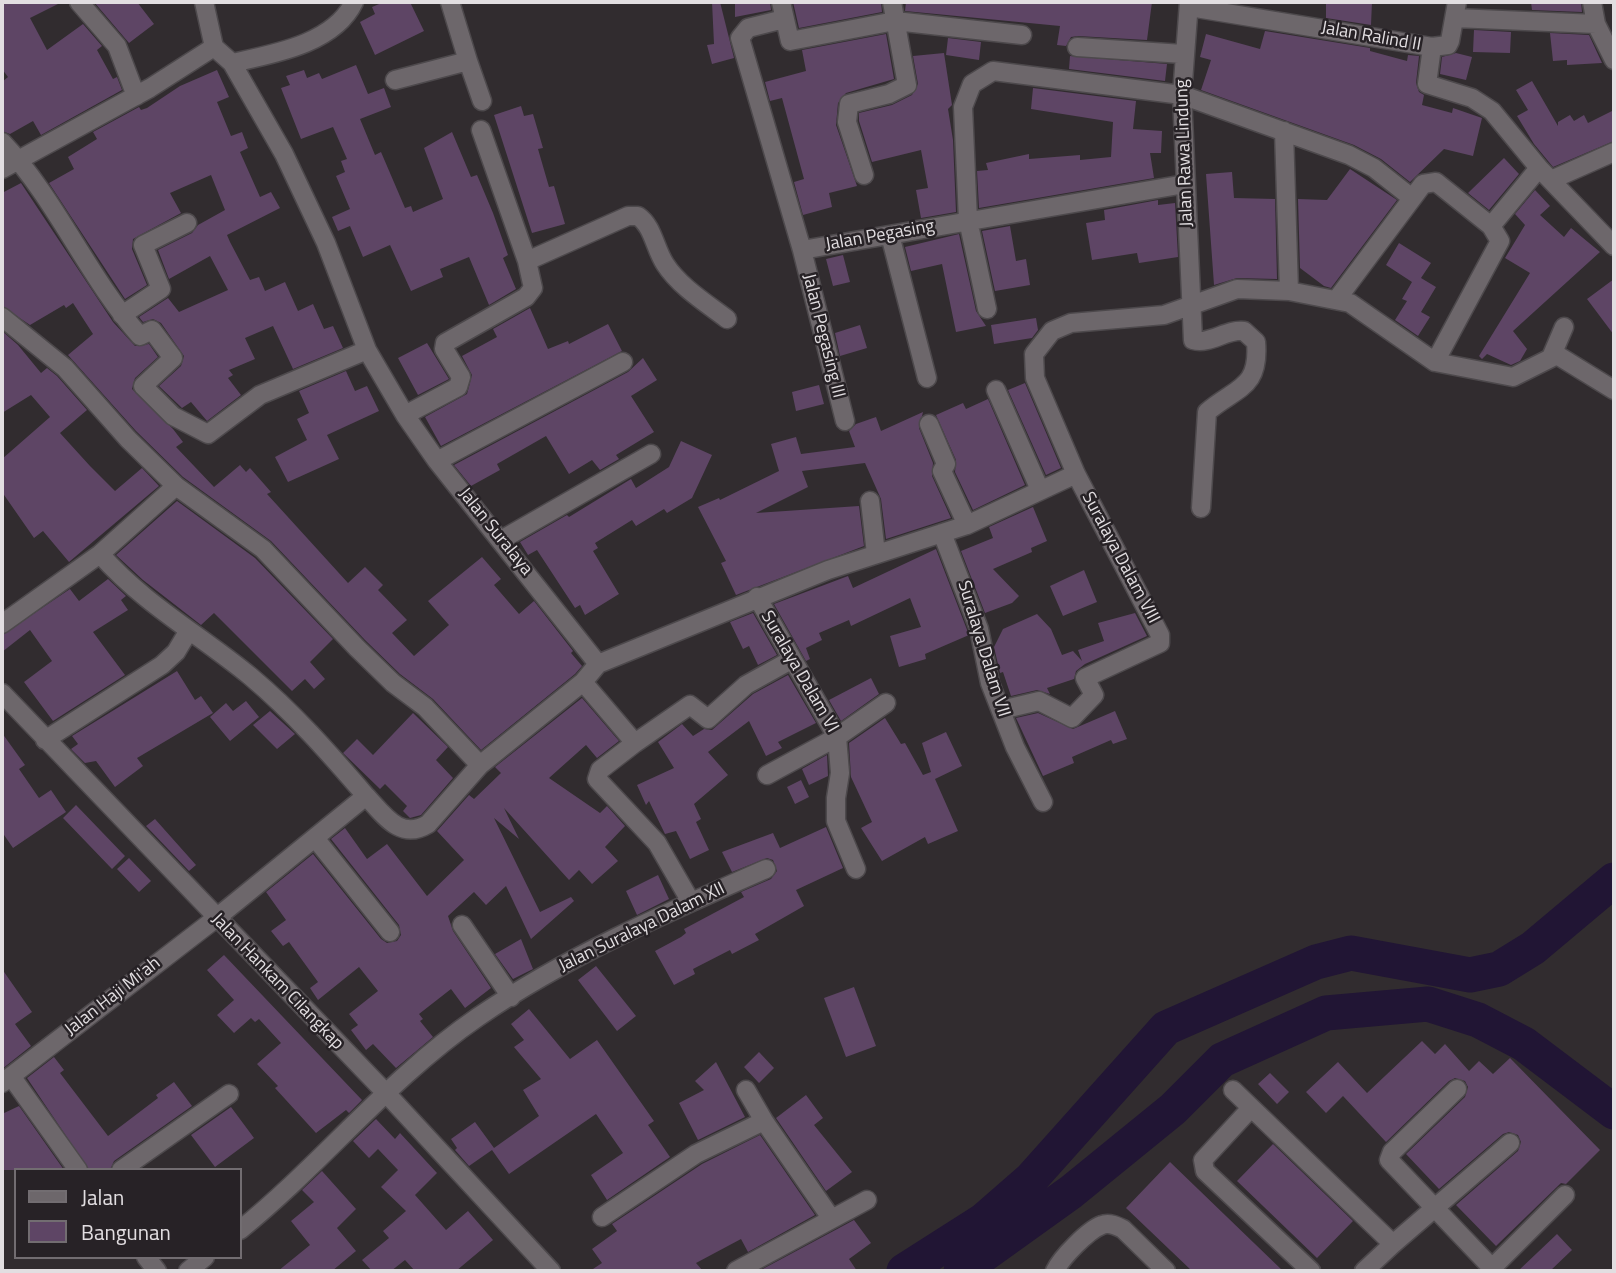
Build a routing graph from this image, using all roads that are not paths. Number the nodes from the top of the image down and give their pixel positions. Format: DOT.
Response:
graph roads {
  1 [pos="79,2"];
  2 [pos="204,2"];
  3 [pos="354,2"];
  4 [pos="450,2"];
  5 [pos="892,2"];
  6 [pos="1592,2"];
  7 [pos="1190,4"];
  8 [pos="782,10"];
  9 [pos="1456,10"];
  10 [pos="895,21"];
  11 [pos="1596,23"];
  12 [pos="1022,35"];
  13 [pos="214,47"];
  14 [pos="1077,47"];
  15 [pos="1432,47"];
  16 [pos="1183,54"];
  17 [pos="1614,60"];
  18 [pos="468,61"];
  19 [pos="232,62"];
  20 [pos="395,80"];
  21 [pos="1182,95"];
  22 [pos="136,96"];
  23 [pos="482,101"];
  24 [pos="481,130"];
  25 [pos="1284,131"];
  26 [pos="2,142"];
  27 [pos="1614,152"];
  28 [pos="20,161"];
  29 [pos="2,169"];
  30 [pos="1545,174"];
  31 [pos="864,175"];
  32 [pos="1185,184"];
  33 [pos="1412,198"];
  34 [pos="968,220"];
  35 [pos="187,223"];
  36 [pos="1491,226"];
  37 [pos="890,235"];
  38 [pos="1614,246"];
  39 [pos="802,250"];
  40 [pos="527,261"];
  41 [pos="1289,291"];
  42 [pos="1337,299"];
  43 [pos="1193,305"];
  44 [pos="987,309"];
  45 [pos="122,315"];
  46 [pos="2,317"];
  47 [pos="727,319"];
  48 [pos="1564,327"];
  49 [pos="367,350"];
  50 [pos="1552,355"];
  51 [pos="623,362"];
  52 [pos="1435,362"];
  53 [pos="927,378"];
  54 [pos="996,390"];
  55 [pos="1614,390"];
  56 [pos="405,415"];
  57 [pos="845,421"];
  58 [pos="929,424"];
  59 [pos="651,454"];
  60 [pos="437,461"];
  61 [pos="1076,474"];
  62 [pos="176,486"];
  63 [pos="1040,490"];
  64 [pos="870,501"];
  65 [pos="1201,508"];
  66 [pos="967,525"];
  67 [pos="942,533"];
  68 [pos="501,540"];
  69 [pos="100,554"];
  70 [pos="876,554"];
  71 [pos="757,597"];
  72 [pos="2,624"];
  73 [pos="188,632"];
  74 [pos="791,660"];
  75 [pos="598,664"];
  76 [pos="583,682"];
  77 [pos="2,693"];
  78 [pos="887,703"];
  79 [pos="1001,710"];
  80 [pos="837,737"];
  81 [pos="45,740"];
  82 [pos="635,743"];
  83 [pos="480,765"];
  84 [pos="767,775"];
  85 [pos="366,796"];
  86 [pos="1043,802"];
  87 [pos="315,838"];
  88 [pos="766,869"];
  89 [pos="856,869"];
  90 [pos="691,902"];
  91 [pos="215,919"];
  92 [pos="462,925"];
  93 [pos="390,932"];
  94 [pos="511,997"];
  95 [pos="6,1079"];
  96 [pos="1457,1089"];
  97 [pos="746,1090"];
  98 [pos="1233,1090"];
  99 [pos="385,1092"];
  100 [pos="229,1094"];
  101 [pos="1251,1108"];
  102 [pos="764,1121"];
  103 [pos="1510,1143"];
  104 [pos="76,1168"];
  105 [pos="124,1168"];
  106 [pos="1565,1195"];
  107 [pos="867,1200"];
  108 [pos="1435,1208"];
  109 [pos="602,1217"];
  110 [pos="831,1218"];
  111 [pos="242,1228"];
  112 [pos="1393,1244"];
  113 [pos="203,1259"];
  114 [pos="1493,1270"];
  115 [pos="188,1271"];
  116 [pos="551,1271"];
  117 [pos="736,1271"];
  118 [pos="1055,1271"];
  119 [pos="1166,1271"];
  120 [pos="1311,1271"];
  121 [pos="1364,1271"];
  1 -- 22 [label="street"];
  2 -- 13 [label="street"];
  3 -- 19 [label="street"];
  4 -- 18 [label="street"];
  5 -- 10 [label="street"];
  6 -- 11 [label="street"];
  7 -- 15 [label="street, Jalan Ralind II"];
  7 -- 16 [label="street, Jalan Rawa Lindung"];
  8 -- 10 [label="street"];
  8 -- 39 [label="street, Jalan Pegasing"];
  9 -- 11 [label="street"];
  9 -- 15 [label="street"];
  10 -- 12 [label="street"];
  10 -- 31 [label="street"];
  11 -- 17 [label="street"];
  13 -- 19 [label="street"];
  13 -- 22 [label="street"];
  14 -- 16 [label="street"];
  15 -- 30 [label="street, Jalan Ralind II"];
  16 -- 21 [label="street, Jalan Rawa Lindung"];
  18 -- 20 [label="street"];
  18 -- 23 [label="street"];
  19 -- 49 [label="street, Jalan Suralaya"];
  21 -- 25 [label="street"];
  21 -- 32 [label="street, Jalan Rawa Lindung"];
  21 -- 34 [label="street"];
  22 -- 28 [label="street"];
  24 -- 40 [label="street"];
  25 -- 33 [label="street"];
  25 -- 41 [label="street"];
  26 -- 28 [label="street"];
  27 -- 30 [label="street"];
  28 -- 29 [label="street"];
  28 -- 45 [label="street"];
  30 -- 36 [label="street"];
  30 -- 38 [label="street, Jalan Ralind II"];
  32 -- 34 [label="street, Jalan Pegasing"];
  32 -- 43 [label="street, Jalan Rawa Lindung"];
  33 -- 36 [label="street"];
  33 -- 42 [label="street"];
  34 -- 37 [label="street, Jalan Pegasing"];
  34 -- 44 [label="street"];
  35 -- 45 [label="street"];
  36 -- 52 [label="street"];
  37 -- 39 [label="street, Jalan Pegasing"];
  37 -- 53 [label="street"];
  39 -- 57 [label="street, Jalan Pegasing III"];
  40 -- 47 [label="street"];
  40 -- 56 [label="street"];
  41 -- 42 [label="street, Suralaya Dalam VIII"];
  41 -- 43 [label="street, Suralaya Dalam VIII"];
  42 -- 52 [label="street, Suralaya Dalam VIII"];
  43 -- 61 [label="street, Suralaya Dalam VIII"];
  43 -- 65 [label="street, Jalan Rawa Lindung"];
  45 -- 49 [label="street"];
  46 -- 62 [label="street"];
  48 -- 50 [label="street"];
  49 -- 56 [label="street, Jalan Suralaya"];
  50 -- 52 [label="street"];
  50 -- 55 [label="street"];
  51 -- 60 [label="street"];
  54 -- 63 [label="street"];
  56 -- 60 [label="street, Jalan Suralaya"];
  58 -- 66 [label="street"];
  59 -- 68 [label="street"];
  60 -- 68 [label="street, Jalan Suralaya"];
  61 -- 63 [label="street"];
  61 -- 79 [label="street, Suralaya Dalam VIII"];
  62 -- 69 [label="street"];
  62 -- 83 [label="street"];
  63 -- 66 [label="street"];
  64 -- 70 [label="street"];
  66 -- 67 [label="street"];
  67 -- 70 [label="street"];
  67 -- 79 [label="street, Suralaya Dalam VII"];
  68 -- 75 [label="street, Jalan Suralaya"];
  69 -- 72 [label="street"];
  69 -- 73 [label="street"];
  70 -- 71 [label="street"];
  71 -- 74 [label="street, Suralaya Dalam VI"];
  71 -- 75 [label="street"];
  73 -- 81 [label="street"];
  73 -- 85 [label="street"];
  74 -- 80 [label="street, Suralaya Dalam VI"];
  74 -- 82 [label="street"];
  75 -- 76 [label="street"];
  76 -- 82 [label="street"];
  76 -- 83 [label="street"];
  77 -- 81 [label="street, Jalan Hankam Cilangkap"];
  78 -- 80 [label="street"];
  79 -- 86 [label="street, Suralaya Dalam VII"];
  80 -- 84 [label="street"];
  80 -- 89 [label="street, Suralaya Dalam VI"];
  81 -- 91 [label="street, Jalan Hankam Cilangkap"];
  82 -- 90 [label="street"];
  83 -- 85 [label="street"];
  85 -- 87 [label="street, Jalan Haji Mi'ah"];
  87 -- 91 [label="street, Jalan Haji Mi'ah"];
  87 -- 93 [label="street"];
  88 -- 90 [label="street, Jalan Suralaya Dalam XII"];
  90 -- 94 [label="street, Jalan Suralaya Dalam XII"];
  91 -- 95 [label="street, Jalan Haji Mi'ah"];
  91 -- 99 [label="street, Jalan Hankam Cilangkap"];
  92 -- 94 [label="street"];
  94 -- 99 [label="street, Jalan Suralaya Dalam XII"];
  95 -- 104 [label="street"];
  96 -- 108 [label="street"];
  97 -- 102 [label="street"];
  98 -- 101 [label="street"];
  99 -- 111 [label="street, Jalan Suralaya Dalam XII"];
  99 -- 116 [label="street, Jalan Hankam Cilangkap"];
  100 -- 105 [label="street"];
  101 -- 112 [label="street"];
  101 -- 120 [label="street"];
  102 -- 109 [label="street"];
  102 -- 110 [label="street"];
  103 -- 108 [label="street"];
  106 -- 114 [label="street"];
  107 -- 110 [label="street"];
  108 -- 112 [label="street"];
  108 -- 114 [label="street"];
  110 -- 117 [label="street"];
  112 -- 121 [label="street"];
  113 -- 115 [label="street"];
  118 -- 119 [label="street"];
}
